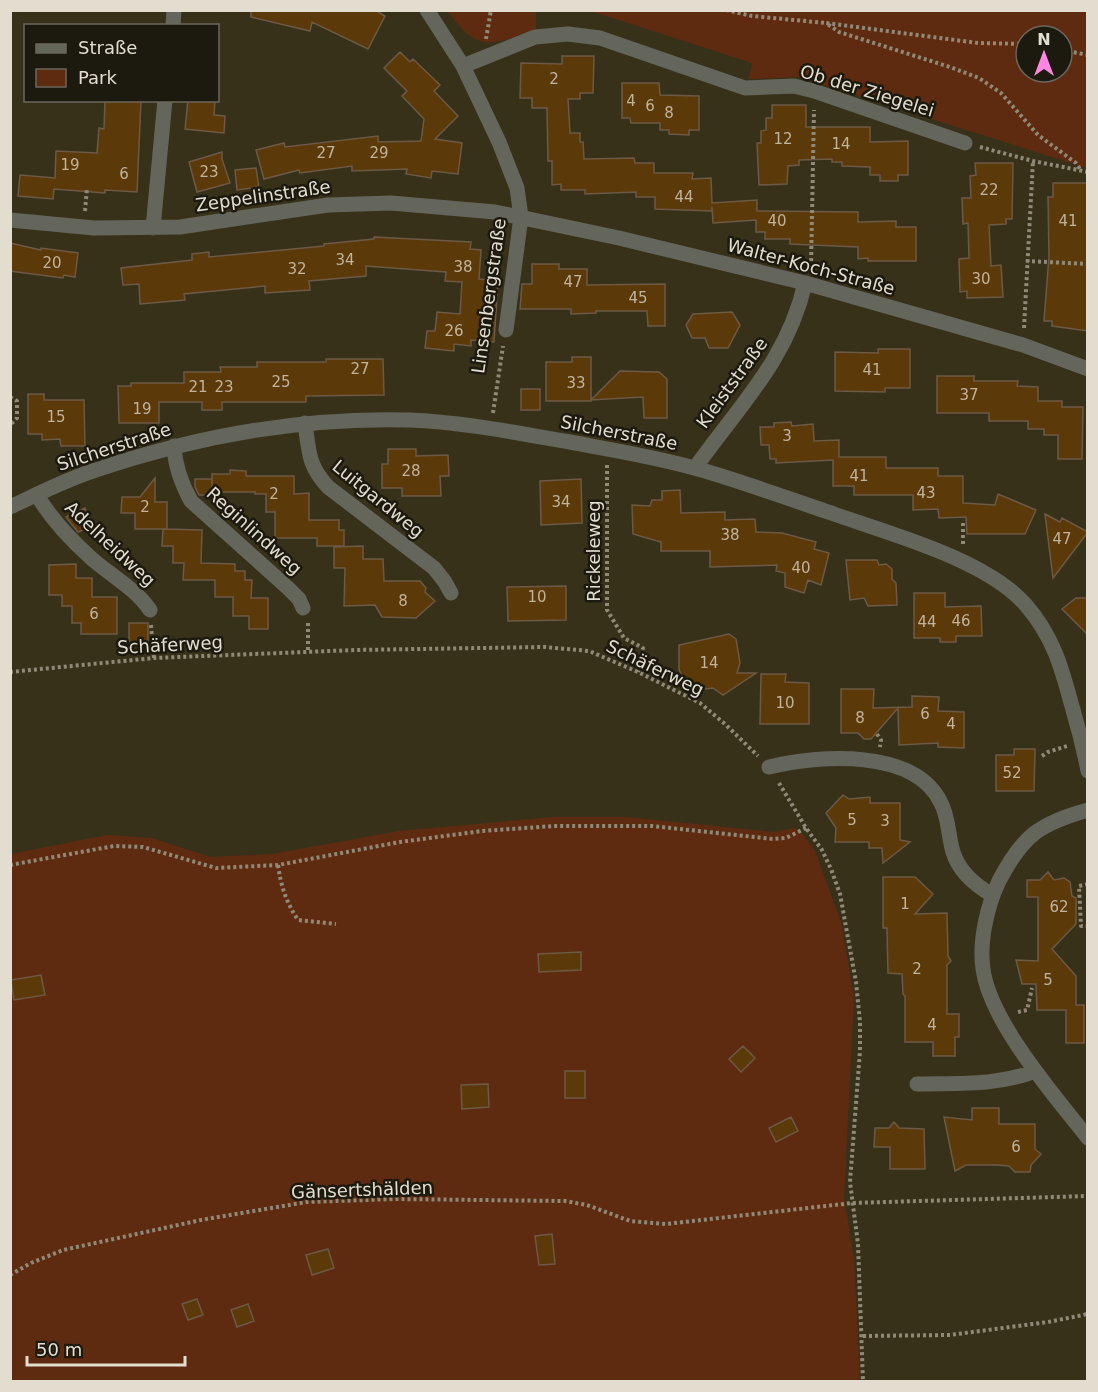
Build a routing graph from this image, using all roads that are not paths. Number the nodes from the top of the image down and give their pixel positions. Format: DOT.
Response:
graph roads {
  1 [pos="427,10"];
  2 [pos="463,66"];
  3 [pos="165,102"];
  4 [pos="965,143"];
  5 [pos="521,217"];
  6 [pos="10,220"];
  7 [pos="153,228"];
  8 [pos="807,284"];
  9 [pos="506,330"];
  10 [pos="1088,369"];
  11 [pos="305,423"];
  12 [pos="174,446"];
  13 [pos="695,468"];
  14 [pos="36,495"];
  15 [pos="10,507"];
  16 [pos="451,593"];
  17 [pos="303,608"];
  18 [pos="150,610"];
  19 [pos="1086,751"];
  20 [pos="769,767"];
  21 [pos="1088,771"];
  22 [pos="1088,810"];
  23 [pos="992,895"];
  24 [pos="1035,1071"];
  25 [pos="917,1084"];
  26 [pos="1088,1138"];
  1 -- 2 [label="street, Linsenbergstraße"];
  2 -- 4 [label="street, Ob der Ziegelei"];
  2 -- 5 [label="street, Linsenbergstraße"];
  3 -- 7 [label="street"];
  5 -- 7 [label="street, Zeppelinstraße"];
  5 -- 8 [label="street, Walter-Koch-Straße"];
  5 -- 9 [label="street, Linsenbergstraße"];
  6 -- 7 [label="street, Zeppelinstraße"];
  8 -- 10 [label="street, Walter-Koch-Straße"];
  8 -- 13 [label="street, Kleiststraße"];
  11 -- 12 [label="street, Silcherstraße"];
  11 -- 13 [label="street, Silcherstraße"];
  11 -- 16 [label="street, Luitgardweg"];
  12 -- 14 [label="street, Silcherstraße"];
  12 -- 17 [label="street, Reginlindweg"];
  13 -- 19 [label="street, Silcherstraße"];
  14 -- 15 [label="street, Silcherstraße"];
  14 -- 18 [label="street, Adelheidweg"];
  19 -- 21 [label="street, Silcherstraße"];
  20 -- 23 [label="street"];
  22 -- 23 [label="street"];
  23 -- 24 [label="street"];
  24 -- 25 [label="street"];
  24 -- 26 [label="street"];
}
